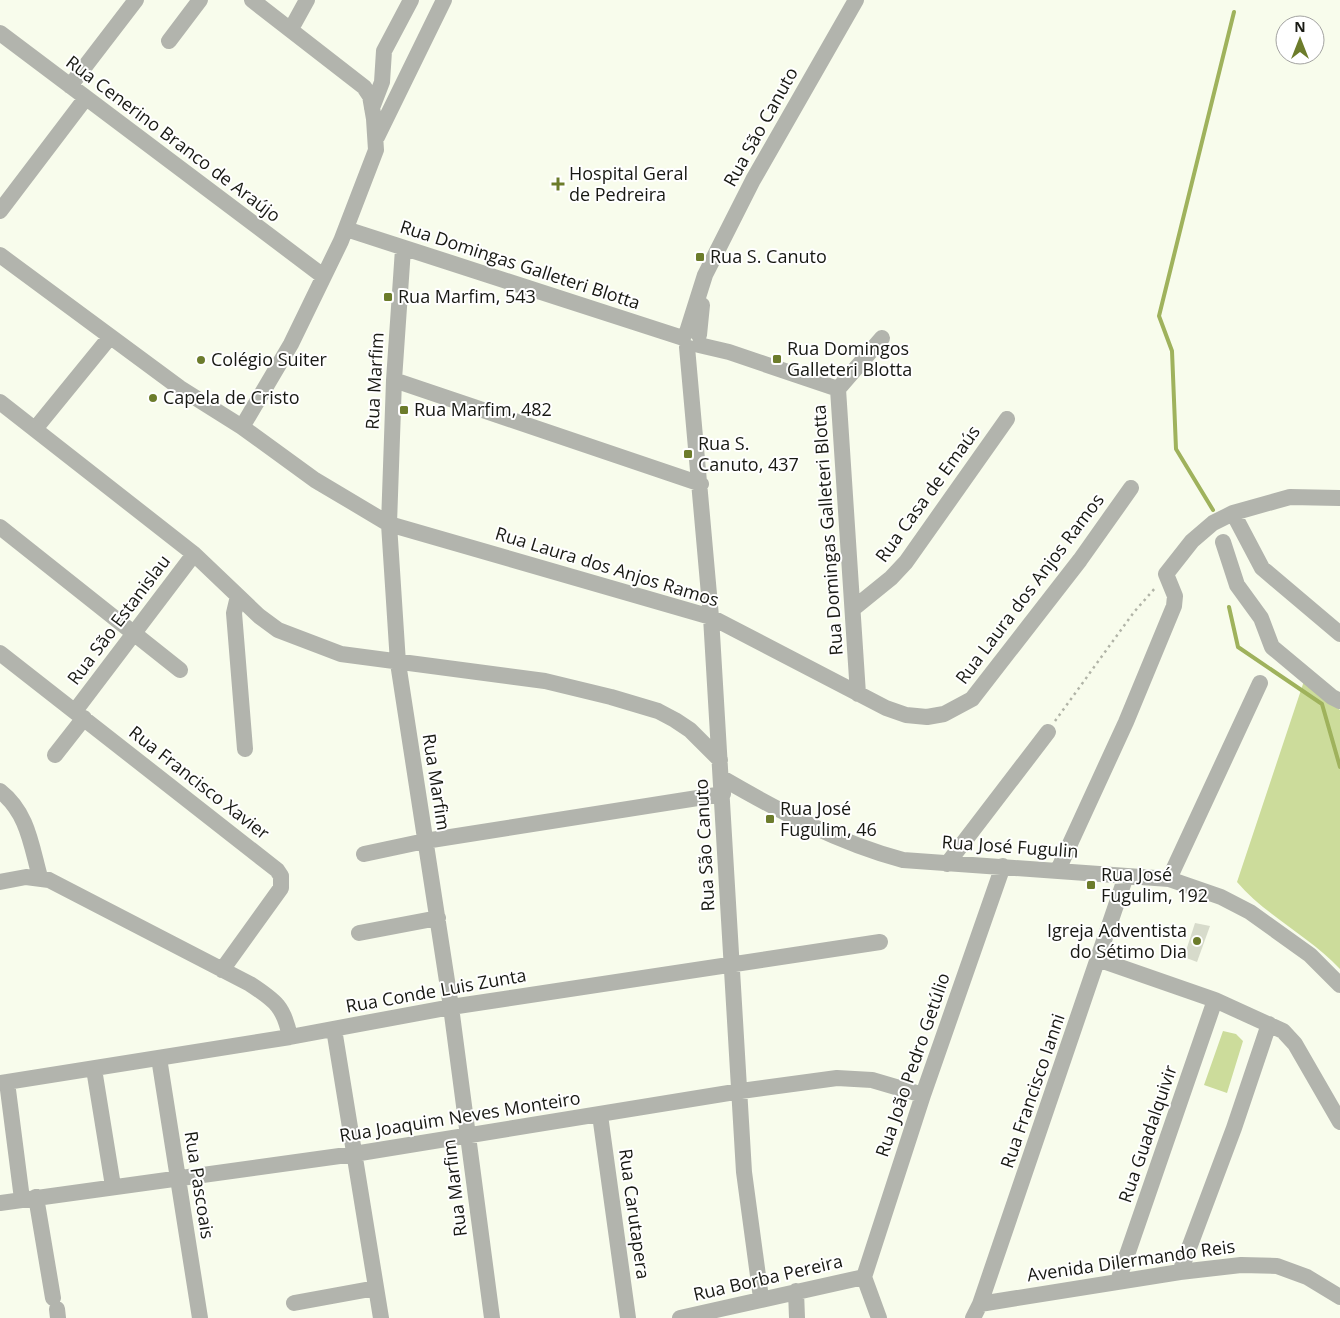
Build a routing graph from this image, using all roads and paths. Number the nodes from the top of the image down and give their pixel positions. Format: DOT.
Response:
graph roads {
  1 [pos="136,0"];
  2 [pos="200,0"];
  3 [pos="252,0"];
  4 [pos="306,0"];
  5 [pos="410,0"];
  6 [pos="444,0"];
  7 [pos="856,0"];
  8 [pos="291,29"];
  9 [pos="0,33"];
  10 [pos="169,41"];
  11 [pos="70,86"];
  12 [pos="85,99"];
  13 [pos="372,108"];
  14 [pos="376,144"];
  15 [pos="0,211"];
  16 [pos="346,229"];
  17 [pos="403,249"];
  18 [pos="0,255"];
  19 [pos="323,276"];
  20 [pos="110,336"];
  21 [pos="882,338"];
  22 [pos="693,340"];
  23 [pos="394,380"];
  24 [pos="838,389"];
  25 [pos="0,402"];
  26 [pos="1007,419"];
  27 [pos="242,427"];
  28 [pos="35,429"];
  29 [pos="701,484"];
  30 [pos="1131,488"];
  31 [pos="1340,498"];
  32 [pos="1233,513"];
  33 [pos="389,524"];
  34 [pos="0,527"];
  35 [pos="1223,542"];
  36 [pos="194,554"];
  37 [pos="1166,574"];
  38 [pos="238,596"];
  39 [pos="854,608"];
  40 [pos="711,617"];
  41 [pos="134,632"];
  42 [pos="1340,634"];
  43 [pos="0,653"];
  44 [pos="398,662"];
  45 [pos="180,670"];
  46 [pos="1260,683"];
  47 [pos="858,694"];
  48 [pos="1340,701"];
  49 [pos="80,714"];
  50 [pos="1048,732"];
  51 [pos="245,749"];
  52 [pos="56,755"];
  53 [pos="720,760"];
  54 [pos="722,786"];
  55 [pos="0,791"];
  56 [pos="426,841"];
  57 [pos="364,854"];
  58 [pos="947,864"];
  59 [pos="1003,866"];
  60 [pos="1058,870"];
  61 [pos="1126,876"];
  62 [pos="40,877"];
  63 [pos="1169,879"];
  64 [pos="0,882"];
  65 [pos="438,918"];
  66 [pos="359,933"];
  67 [pos="880,942"];
  68 [pos="1100,960"];
  69 [pos="731,963"];
  70 [pos="222,970"];
  71 [pos="1340,985"];
  72 [pos="1215,1000"];
  73 [pos="451,1007"];
  74 [pos="1269,1024"];
  75 [pos="334,1028"];
  76 [pos="290,1037"];
  77 [pos="159,1058"];
  78 [pos="94,1069"];
  79 [pos="3,1082"];
  80 [pos="741,1091"];
  81 [pos="923,1095"];
  82 [pos="600,1115"];
  83 [pos="1340,1122"];
  84 [pos="470,1136"];
  85 [pos="354,1154"];
  86 [pos="178,1178"];
  87 [pos="112,1186"];
  88 [pos="29,1198"];
  89 [pos="0,1203"];
  90 [pos="1180,1272"];
  91 [pos="864,1277"];
  92 [pos="1118,1281"];
  93 [pos="376,1288"];
  94 [pos="796,1291"];
  95 [pos="1340,1297"];
  96 [pos="761,1298"];
  97 [pos="294,1303"];
  98 [pos="56,1308"];
  99 [pos="976,1311"];
  100 [pos="200,1318"];
  101 [pos="382,1318"];
  102 [pos="492,1318"];
  103 [pos="628,1318"];
  104 [pos="680,1318"];
  105 [pos="797,1318"];
  106 [pos="879,1318"];
  1 -- 11 [label="street"];
  2 -- 10 [label="street"];
  3 -- 8 [label="street"];
  4 -- 8 [label="street"];
  5 -- 13 [label="street"];
  6 -- 14 [label="street"];
  7 -- 22 [label="street, Rua São Canuto"];
  8 -- 13 [label="street"];
  9 -- 11 [label="street, Rua Cenerino Branco de Araújo"];
  11 -- 12 [label="street, Rua Cenerino Branco de Araújo"];
  12 -- 15 [label="street"];
  12 -- 19 [label="street, Rua Cenerino Branco de Araújo"];
  13 -- 14 [label="street"];
  14 -- 16 [label="street"];
  16 -- 17 [label="street, Rua Domingas Galleteri Blotta"];
  16 -- 19 [label="street"];
  17 -- 22 [label="street, Rua Domingas Galleteri Blotta"];
  17 -- 23 [label="street, Rua Marfim"];
  18 -- 20 [label="street, Rua Laura dos Anjos Ramos"];
  19 -- 27 [label="street"];
  20 -- 27 [label="street, Rua Laura dos Anjos Ramos"];
  20 -- 28 [label="street"];
  21 -- 24 [label="street"];
  22 -- 24 [label="street, Rua Domingas Galleteri Blotta"];
  22 -- 29 [label="street, Rua São Canuto"];
  23 -- 29 [label="street"];
  23 -- 33 [label="street, Rua Marfim"];
  24 -- 39 [label="street, Rua Domingas Galleteri Blotta"];
  25 -- 28 [label="street"];
  26 -- 39 [label="street, Rua Casa de Emaús"];
  27 -- 33 [label="street, Rua Laura dos Anjos Ramos"];
  28 -- 36 [label="street"];
  29 -- 40 [label="street, Rua São Canuto"];
  30 -- 47 [label="street, Rua Laura dos Anjos Ramos"];
  31 -- 32 [label="street"];
  32 -- 37 [label="street"];
  32 -- 42 [label="street"];
  33 -- 40 [label="street, Rua Laura dos Anjos Ramos"];
  33 -- 44 [label="street, Rua Marfim"];
  34 -- 41 [label="street"];
  35 -- 48 [label="street"];
  36 -- 38 [label="street"];
  36 -- 41 [label="street, Rua São Estanislau"];
  37 -- 50 [label="path"];
  37 -- 60 [label="street"];
  38 -- 44 [label="street"];
  38 -- 51 [label="street"];
  39 -- 47 [label="street, Rua Domingas Galleteri Blotta"];
  40 -- 47 [label="street, Rua Laura dos Anjos Ramos"];
  40 -- 53 [label="street, Rua São Canuto"];
  41 -- 45 [label="street"];
  41 -- 49 [label="street, Rua São Estanislau"];
  43 -- 49 [label="street, Rua Francisco Xavier"];
  44 -- 53 [label="street"];
  44 -- 56 [label="street, Rua Marfim"];
  46 -- 63 [label="street"];
  49 -- 52 [label="street, Rua São Estanislau"];
  49 -- 70 [label="street, Rua Francisco Xavier"];
  50 -- 58 [label="street"];
  53 -- 54 [label="street, Rua São Canuto"];
  54 -- 56 [label="street"];
  54 -- 58 [label="street, Rua José Fugulin"];
  54 -- 69 [label="street, Rua São Canuto"];
  55 -- 62 [label="street"];
  56 -- 57 [label="street"];
  56 -- 65 [label="street, Rua Marfim"];
  58 -- 59 [label="street, Rua José Fugulin"];
  59 -- 60 [label="street, Rua José Fugulin"];
  59 -- 81 [label="street, Rua João Pedro Getúlio"];
  60 -- 61 [label="street, Rua José Fugulin"];
  61 -- 63 [label="street, Rua José Fugulin"];
  61 -- 68 [label="street, Rua Francisco Ianni"];
  62 -- 64 [label="street"];
  62 -- 70 [label="street"];
  63 -- 71 [label="street, Rua José Fugulin"];
  65 -- 66 [label="street"];
  65 -- 73 [label="street, Rua Marfim"];
  67 -- 69 [label="street, Rua Conde Luis Zunta"];
  68 -- 72 [label="street"];
  68 -- 99 [label="street, Rua Francisco Ianni"];
  69 -- 73 [label="street, Rua Conde Luis Zunta"];
  69 -- 80 [label="street, Rua São Canuto"];
  70 -- 76 [label="street"];
  72 -- 74 [label="street"];
  72 -- 92 [label="street, Rua Guadalquivir"];
  73 -- 75 [label="street, Rua Conde Luis Zunta"];
  73 -- 84 [label="street, Rua Marfim"];
  74 -- 83 [label="street"];
  74 -- 90 [label="street"];
  75 -- 76 [label="street, Rua Conde Luis Zunta"];
  75 -- 85 [label="street"];
  76 -- 77 [label="street, Rua Conde Luis Zunta"];
  77 -- 78 [label="street, Rua Conde Luis Zunta"];
  77 -- 86 [label="street, Rua Pascoais"];
  78 -- 79 [label="street, Rua Conde Luis Zunta"];
  78 -- 87 [label="street"];
  79 -- 88 [label="street"];
  80 -- 81 [label="street, Rua Joaquim Neves Monteiro"];
  80 -- 82 [label="street, Rua Joaquim Neves Monteiro"];
  80 -- 96 [label="street, Rua São Canuto"];
  81 -- 91 [label="street, Rua João Pedro Getúlio"];
  82 -- 84 [label="street, Rua Joaquim Neves Monteiro"];
  82 -- 103 [label="street, Rua Carutapera"];
  84 -- 85 [label="street, Rua Joaquim Neves Monteiro"];
  84 -- 102 [label="street, Rua Marfim"];
  85 -- 86 [label="street, Rua Joaquim Neves Monteiro"];
  85 -- 93 [label="street"];
  86 -- 87 [label="street, Rua Joaquim Neves Monteiro"];
  86 -- 100 [label="street, Rua Pascoais"];
  87 -- 88 [label="street, Rua Joaquim Neves Monteiro"];
  88 -- 89 [label="street, Rua Joaquim Neves Monteiro"];
  88 -- 98 [label="street"];
  90 -- 92 [label="street, Avenida Dilermando Reis"];
  90 -- 95 [label="street, Avenida Dilermando Reis"];
  91 -- 94 [label="street, Rua Borba Pereira"];
  91 -- 106 [label="street"];
  92 -- 99 [label="street, Avenida Dilermando Reis"];
  93 -- 97 [label="street"];
  93 -- 101 [label="street"];
  94 -- 96 [label="street, Rua Borba Pereira"];
  94 -- 105 [label="street"];
  96 -- 104 [label="street, Rua Borba Pereira"];
}
